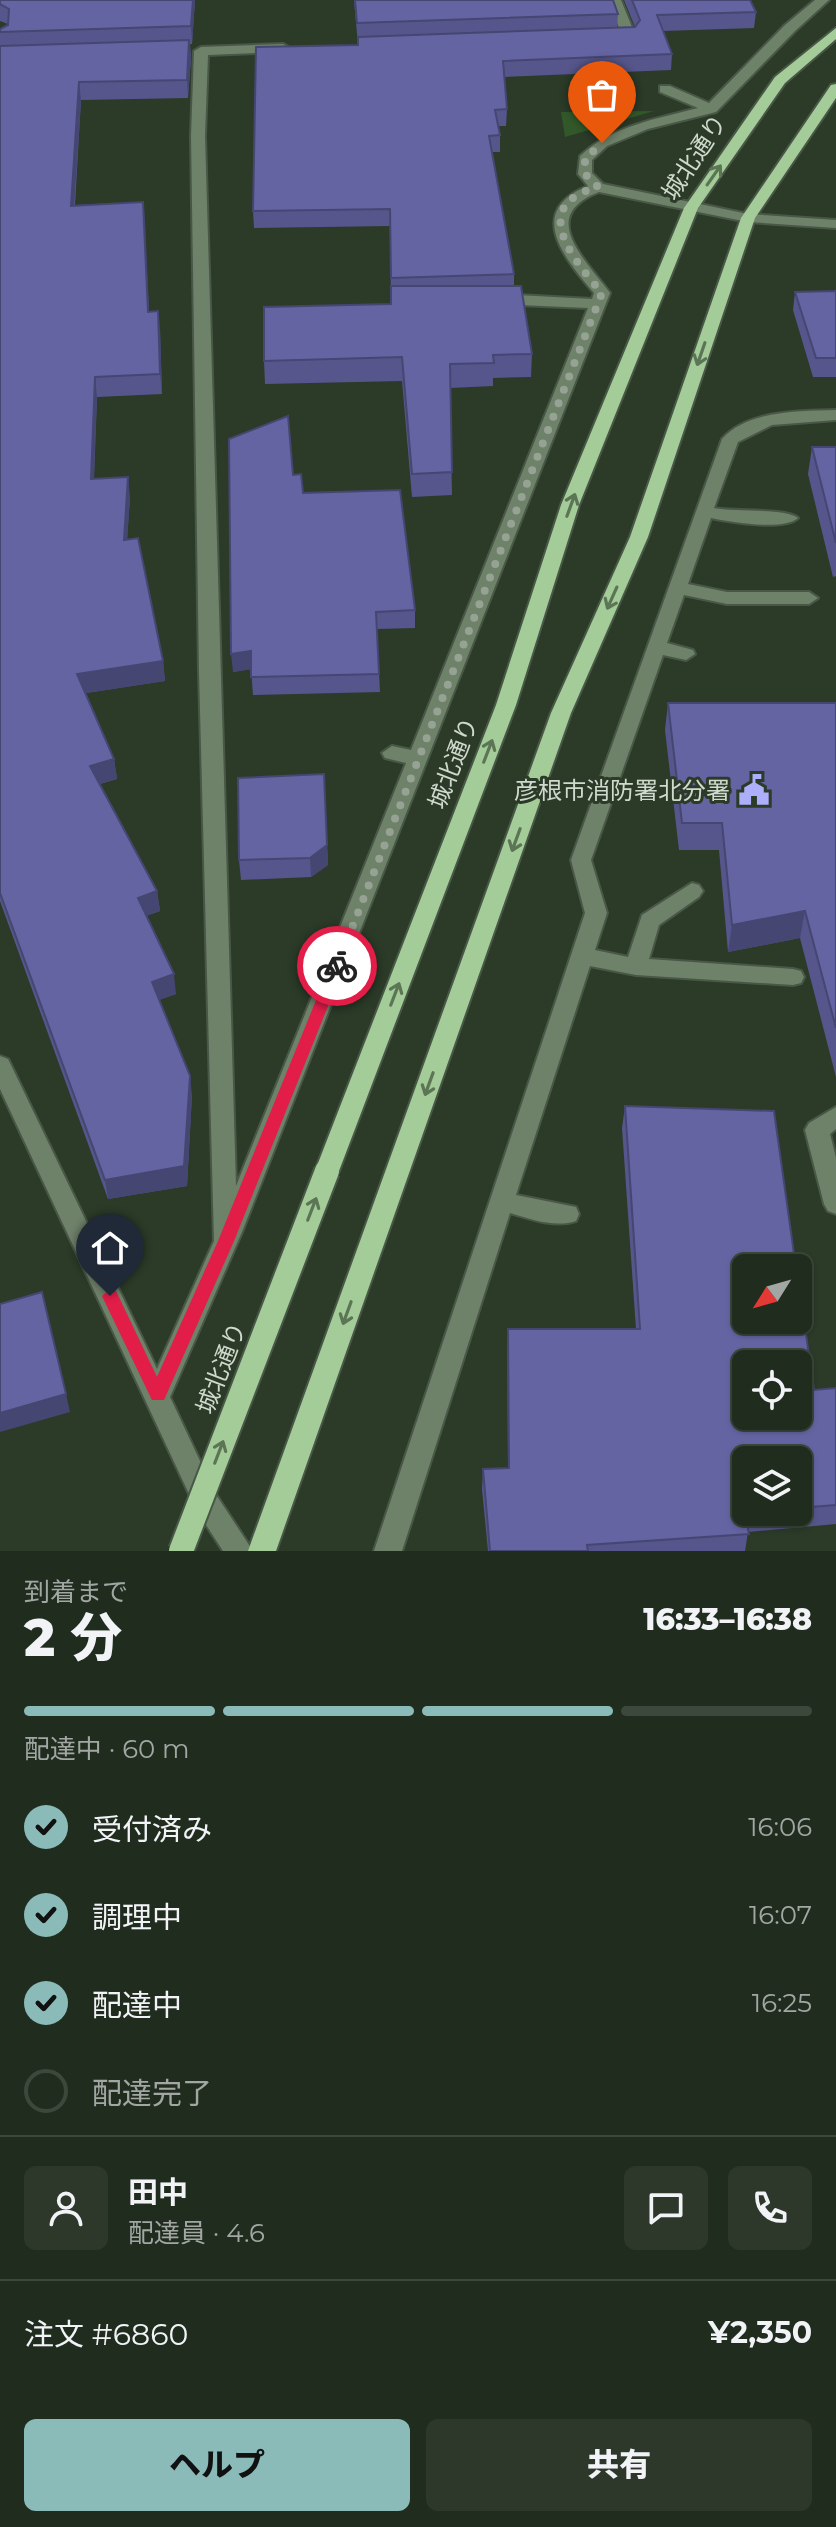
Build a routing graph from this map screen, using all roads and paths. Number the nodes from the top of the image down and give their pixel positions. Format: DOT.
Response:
graph roads {
  1 [pos="615,0"];
  2 [pos="823,0"];
  3 [pos="836,32"];
  4 [pos="597,38"];
  5 [pos="296,48"];
  6 [pos="731,68"];
  7 [pos="747,71"];
  8 [pos="836,88"];
  9 [pos="665,89"];
  10 [pos="711,109"];
  11 [pos="598,187"];
  12 [pos="691,208"];
  13 [pos="748,218"];
  14 [pos="836,224"];
  15 [pos="486,300"];
  16 [pos="598,304"];
  17 [pos="836,415"];
  18 [pos="706,512"];
  19 [pos="789,518"];
  20 [pos="679,588"];
  21 [pos="809,598"];
  22 [pos="655,647"];
  23 [pos="686,654"];
  24 [pos="392,753"];
  25 [pos="419,759"];
  26 [pos="692,891"];
  27 [pos="581,956"];
  28 [pos="636,967"];
  29 [pos="793,977"];
  30 [pos="0,1065"];
  31 [pos="836,1116"];
  32 [pos="503,1201"];
  33 [pos="836,1204"];
  34 [pos="567,1214"];
  35 [pos="226,1241"];
  36 [pos="158,1395"];
  37 [pos="181,1551"];
  38 [pos="239,1551"];
  39 [pos="262,1551"];
  40 [pos="388,1551"];
  1 -- 4 [label="street"];
  2 -- 7 [label="street"];
  12 -- 3 [label="main road, 城北通り, one-way"];
  5 -- 35 [label="street"];
  6 -- 7 [label="street"];
  7 -- 10 [label="street"];
  8 -- 13 [label="main road"];
  9 -- 10 [label="street"];
  10 -- 11 [label="street"];
  11 -- 12 [label="street"];
  11 -- 16 [label="street"];
  12 -- 13 [label="street"];
  37 -- 12 [label="main road, 城北通り, one-way, bridge"];
  13 -- 14 [label="street"];
  13 -- 39 [label="main road, one-way"];
  15 -- 16 [label="street"];
  16 -- 25 [label="street"];
  17 -- 18 [label="street"];
  18 -- 19 [label="street"];
  18 -- 20 [label="street"];
  20 -- 21 [label="street"];
  20 -- 22 [label="street"];
  22 -- 23 [label="street"];
  22 -- 27 [label="street"];
  24 -- 25 [label="street"];
  25 -- 35 [label="street"];
  26 -- 28 [label="street"];
  27 -- 28 [label="street"];
  27 -- 32 [label="street"];
  28 -- 29 [label="street"];
  30 -- 36 [label="street"];
  31 -- 33 [label="street"];
  32 -- 34 [label="street"];
  32 -- 40 [label="street"];
  35 -- 36 [label="street"];
  36 -- 38 [label="street"];
}
